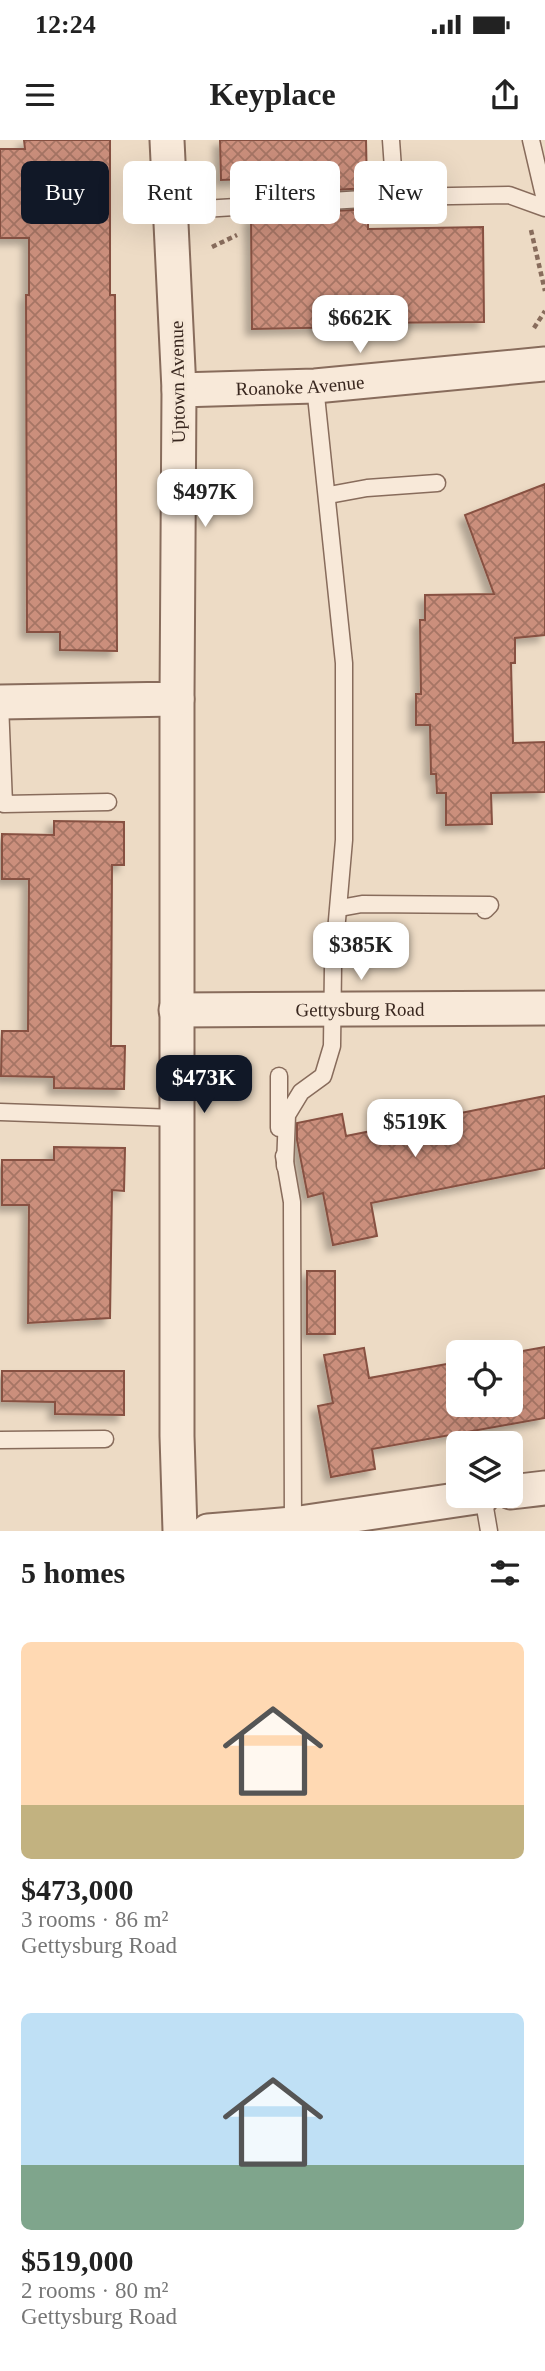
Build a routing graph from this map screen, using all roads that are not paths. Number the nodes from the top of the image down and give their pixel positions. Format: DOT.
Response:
graph roads {
  1 [pos="167,140"];
  2 [pos="391,140"];
  3 [pos="531,140"];
  4 [pos="168,161"];
  5 [pos="392,161"];
  6 [pos="447,196"];
  7 [pos="354,200"];
  8 [pos="545,200"];
  9 [pos="216,208"];
  10 [pos="545,208"];
  11 [pos="171,224"];
  12 [pos="545,364"];
  13 [pos="315,386"];
  14 [pos="179,390"];
  15 [pos="437,483"];
  16 [pos="329,495"];
  17 [pos="177,699"];
  18 [pos="0,703"];
  19 [pos="108,802"];
  20 [pos="2,804"];
  21 [pos="341,908"];
  22 [pos="485,910"];
  23 [pos="545,1008"];
  24 [pos="176,1010"];
  25 [pos="333,1010"];
  26 [pos="279,1076"];
  27 [pos="0,1112"];
  28 [pos="177,1118"];
  29 [pos="285,1166"];
  30 [pos="105,1439"];
  31 [pos="0,1440"];
  32 [pos="545,1488"];
  33 [pos="523,1491"];
  34 [pos="446,1502"];
  35 [pos="485,1508"];
  36 [pos="293,1527"];
  37 [pos="180,1531"];
  38 [pos="208,1531"];
  39 [pos="489,1531"];
  1 -- 4 [label="street, Uptown Avenue"];
  2 -- 5 [label="lane"];
  3 -- 8 [label="lane"];
  6 -- 10 [label="lane"];
  7 -- 9 [label="lane"];
  11 -- 14 [label="street, Uptown Avenue"];
  12 -- 13 [label="street, Roanoke Avenue"];
  13 -- 14 [label="street, Roanoke Avenue"];
  13 -- 16 [label="lane"];
  14 -- 17 [label="street, Uptown Avenue"];
  15 -- 16 [label="lane"];
  16 -- 21 [label="lane"];
  17 -- 18 [label="street"];
  17 -- 24 [label="street, Uptown Avenue"];
  18 -- 20 [label="lane"];
  19 -- 20 [label="lane"];
  21 -- 22 [label="lane"];
  21 -- 25 [label="lane"];
  23 -- 25 [label="street, Gettysburg Road"];
  24 -- 25 [label="street, Gettysburg Road"];
  24 -- 28 [label="street, Uptown Avenue"];
  25 -- 29 [label="lane"];
  26 -- 29 [label="lane"];
  27 -- 28 [label="lane"];
  28 -- 37 [label="street, Uptown Avenue"];
  29 -- 36 [label="lane"];
  30 -- 31 [label="lane"];
  32 -- 33 [label="street"];
  34 -- 36 [label="street"];
  35 -- 39 [label="lane"];
  36 -- 38 [label="street"];
}
